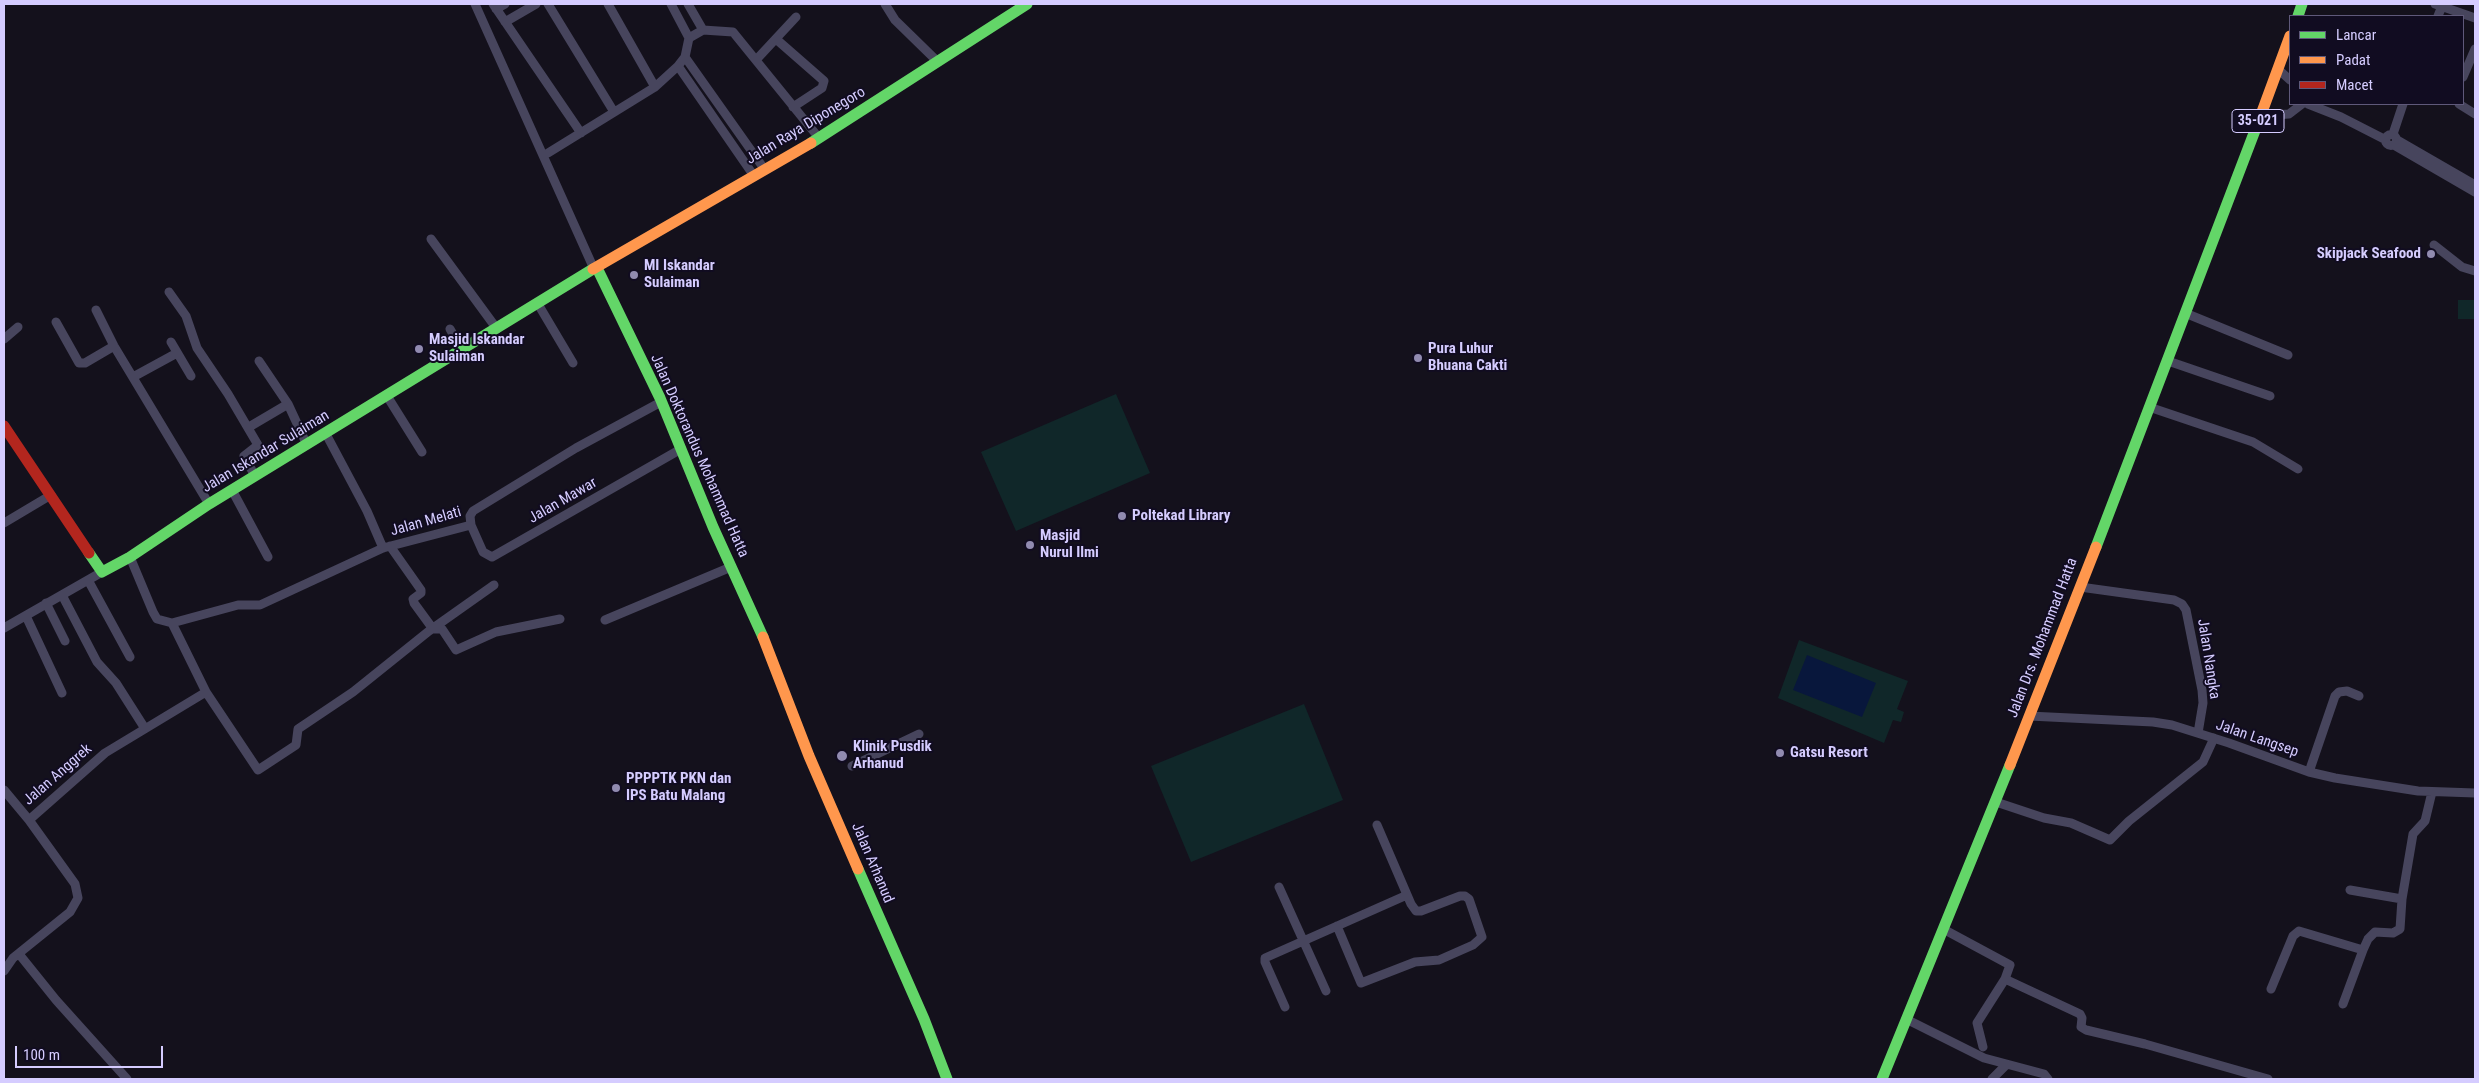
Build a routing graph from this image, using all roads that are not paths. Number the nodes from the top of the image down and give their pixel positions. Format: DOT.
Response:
graph roads {
  1 [pos="475,4"];
  2 [pos="505,4"];
  3 [pos="536,4"];
  4 [pos="548,4"];
  5 [pos="608,4"];
  6 [pos="671,4"];
  7 [pos="688,4"];
  8 [pos="885,4"];
  9 [pos="1027,4"];
  10 [pos="2438,5"];
  11 [pos="495,6"];
  12 [pos="796,17"];
  13 [pos="2475,18"];
  14 [pos="505,22"];
  15 [pos="703,30"];
  16 [pos="689,38"];
  17 [pos="776,38"];
  18 [pos="2289,39"];
  19 [pos="2475,49"];
  20 [pos="685,57"];
  21 [pos="756,60"];
  22 [pos="938,62"];
  23 [pos="678,66"];
  24 [pos="2278,69"];
  25 [pos="697,73"];
  26 [pos="2464,75"];
  27 [pos="2289,79"];
  28 [pos="688,80"];
  29 [pos="655,87"];
  30 [pos="2301,105"];
  31 [pos="2311,105"];
  32 [pos="2403,105"];
  33 [pos="2461,105"];
  34 [pos="793,106"];
  35 [pos="614,112"];
  36 [pos="2475,114"];
  37 [pos="2260,116"];
  38 [pos="581,133"];
  39 [pos="819,138"];
  40 [pos="2392,140"];
  41 [pos="548,153"];
  42 [pos="759,173"];
  43 [pos="2475,185"];
  44 [pos="2475,192"];
  45 [pos="432,239"];
  46 [pos="2434,245"];
  47 [pos="595,268"];
  48 [pos="2475,271"];
  49 [pos="169,292"];
  50 [pos="538,304"];
  51 [pos="96,310"];
  52 [pos="2185,313"];
  53 [pos="56,322"];
  54 [pos="18,327"];
  55 [pos="450,329"];
  56 [pos="498,329"];
  57 [pos="4,339"];
  58 [pos="171,342"];
  59 [pos="114,346"];
  60 [pos="462,350"];
  61 [pos="177,353"];
  62 [pos="2288,355"];
  63 [pos="259,361"];
  64 [pos="2168,361"];
  65 [pos="573,363"];
  66 [pos="191,376"];
  67 [pos="133,377"];
  68 [pos="388,396"];
  69 [pos="2270,396"];
  70 [pos="661,402"];
  71 [pos="288,404"];
  72 [pos="2149,408"];
  73 [pos="4,426"];
  74 [pos="249,427"];
  75 [pos="326,434"];
  76 [pos="307,445"];
  77 [pos="681,449"];
  78 [pos="422,452"];
  79 [pos="2298,469"];
  80 [pos="255,476"];
  81 [pos="232,490"];
  82 [pos="51,495"];
  83 [pos="209,504"];
  84 [pos="4,523"];
  85 [pos="471,526"];
  86 [pos="387,547"];
  87 [pos="130,557"];
  88 [pos="268,557"];
  89 [pos="732,567"];
  90 [pos="102,572"];
  91 [pos="88,580"];
  92 [pos="494,585"];
  93 [pos="2080,587"];
  94 [pos="62,595"];
  95 [pos="46,604"];
  96 [pos="26,616"];
  97 [pos="560,619"];
  98 [pos="605,620"];
  99 [pos="172,623"];
  100 [pos="4,628"];
  101 [pos="433,629"];
  102 [pos="65,641"];
  103 [pos="130,657"];
  104 [pos="772,658"];
  105 [pos="206,692"];
  106 [pos="62,693"];
  107 [pos="2359,696"];
  108 [pos="2029,716"];
  109 [pos="144,727"];
  110 [pos="2198,733"];
  111 [pos="919,734"];
  112 [pos="2214,738"];
  113 [pos="852,766"];
  114 [pos="2309,772"];
  115 [pos="4,790"];
  116 [pos="2432,792"];
  117 [pos="2475,793"];
  118 [pos="1996,802"];
  119 [pos="28,820"];
  120 [pos="1377,824"];
  121 [pos="1280,887"];
  122 [pos="2350,890"];
  123 [pos="1407,895"];
  124 [pos="2402,898"];
  125 [pos="1337,926"];
  126 [pos="1945,930"];
  127 [pos="1304,940"];
  128 [pos="2363,950"];
  129 [pos="19,954"];
  130 [pos="4,971"];
  131 [pos="2005,979"];
  132 [pos="2271,989"];
  133 [pos="1326,991"];
  134 [pos="2343,1004"];
  135 [pos="1285,1007"];
  136 [pos="1906,1018"];
  137 [pos="1983,1047"];
  138 [pos="2002,1064"];
  139 [pos="127,1079"];
  140 [pos="946,1079"];
  141 [pos="1882,1079"];
  142 [pos="1992,1079"];
  143 [pos="2048,1079"];
  144 [pos="2268,1079"];
  1 -- 47 [label="street"];
  2 -- 11 [label="street"];
  3 -- 14 [label="street"];
  4 -- 35 [label="street"];
  5 -- 29 [label="street"];
  6 -- 16 [label="street"];
  7 -- 15 [label="street"];
  8 -- 22 [label="street"];
  9 -- 22 [label="street, Jalan Raya Diponegoro"];
  10 -- 13 [label="street"];
  11 -- 14 [label="street"];
  12 -- 17 [label="street"];
  14 -- 38 [label="street"];
  15 -- 16 [label="street"];
  15 -- 21 [label="street"];
  16 -- 20 [label="street"];
  17 -- 21 [label="street"];
  17 -- 34 [label="street"];
  18 -- 24 [label="street, 35-021"];
  19 -- 26 [label="street"];
  20 -- 23 [label="street"];
  20 -- 25 [label="street"];
  21 -- 34 [label="street"];
  22 -- 39 [label="street, Jalan Raya Diponegoro"];
  23 -- 28 [label="street"];
  23 -- 29 [label="street"];
  24 -- 27 [label="street"];
  24 -- 37 [label="street, 35-021"];
  25 -- 28 [label="street"];
  25 -- 42 [label="street"];
  28 -- 42 [label="street"];
  29 -- 35 [label="street"];
  30 -- 37 [label="street"];
  31 -- 40 [label="street"];
  32 -- 40 [label="street"];
  33 -- 36 [label="street"];
  34 -- 39 [label="street"];
  35 -- 38 [label="street"];
  37 -- 52 [label="street, Jalan Drs. Mohammad Hatta / 35-021"];
  38 -- 41 [label="street"];
  39 -- 42 [label="street, Jalan Raya Diponegoro"];
  40 -- 43 [label="street"];
  40 -- 44 [label="street"];
  42 -- 47 [label="street, Jalan Raya Diponegoro"];
  45 -- 56 [label="street"];
  46 -- 48 [label="street"];
  47 -- 50 [label="street, Jalan Iskandar Sulaiman"];
  47 -- 70 [label="street, Jalan Doktorandus Mohammad Hatta"];
  49 -- 74 [label="street"];
  50 -- 56 [label="street, Jalan Iskandar Sulaiman"];
  50 -- 65 [label="street"];
  51 -- 59 [label="street"];
  52 -- 62 [label="street"];
  52 -- 64 [label="street, Jalan Drs. Mohammad Hatta"];
  53 -- 59 [label="street"];
  54 -- 57 [label="street"];
  55 -- 60 [label="street"];
  56 -- 60 [label="street, Jalan Iskandar Sulaiman"];
  58 -- 61 [label="street"];
  59 -- 67 [label="street"];
  60 -- 68 [label="street, Jalan Iskandar Sulaiman"];
  61 -- 66 [label="street"];
  61 -- 67 [label="street"];
  63 -- 71 [label="street"];
  64 -- 69 [label="street"];
  64 -- 72 [label="street, Jalan Drs. Mohammad Hatta"];
  67 -- 83 [label="street"];
  68 -- 75 [label="street, Jalan Iskandar Sulaiman"];
  68 -- 78 [label="street"];
  70 -- 77 [label="street, Jalan Doktorandus Mohammad Hatta"];
  70 -- 85 [label="street, Jalan Melati"];
  71 -- 74 [label="street"];
  71 -- 76 [label="street"];
  72 -- 79 [label="street"];
  72 -- 93 [label="street, Jalan Drs. Mohammad Hatta"];
  73 -- 82 [label="street"];
  74 -- 80 [label="street"];
  75 -- 76 [label="street, Jalan Iskandar Sulaiman"];
  75 -- 86 [label="street"];
  76 -- 80 [label="street, Jalan Iskandar Sulaiman"];
  77 -- 85 [label="street, Jalan Mawar"];
  77 -- 89 [label="street, Jalan Doktorandus Mohammad Hatta"];
  80 -- 81 [label="street, Jalan Iskandar Sulaiman"];
  81 -- 83 [label="street, Jalan Iskandar Sulaiman"];
  81 -- 88 [label="street"];
  82 -- 84 [label="street"];
  82 -- 90 [label="street"];
  83 -- 87 [label="street, Jalan Iskandar Sulaiman"];
  85 -- 86 [label="street, Jalan Melati"];
  86 -- 99 [label="street, Jalan Melati"];
  86 -- 101 [label="street"];
  87 -- 90 [label="street, Jalan Iskandar Sulaiman"];
  87 -- 99 [label="street"];
  89 -- 98 [label="street"];
  89 -- 104 [label="street, Jalan Doktorandus Mohammad Hatta"];
  90 -- 91 [label="street"];
  91 -- 94 [label="street"];
  91 -- 103 [label="street"];
  92 -- 101 [label="street"];
  93 -- 108 [label="street, Jalan Drs. Mohammad Hatta"];
  93 -- 110 [label="street, Jalan Nangka"];
  94 -- 95 [label="street"];
  94 -- 109 [label="street"];
  95 -- 96 [label="street"];
  95 -- 102 [label="street"];
  96 -- 100 [label="street"];
  96 -- 106 [label="street"];
  97 -- 101 [label="street"];
  99 -- 105 [label="street"];
  101 -- 105 [label="street"];
  104 -- 140 [label="street, Jalan Arhanud"];
  105 -- 109 [label="street, Jalan Anggrek"];
  107 -- 114 [label="street"];
  108 -- 110 [label="street, Jalan Langsep"];
  108 -- 118 [label="street, Jalan Drs. Mohammad Hatta"];
  109 -- 119 [label="street, Jalan Anggrek"];
  110 -- 112 [label="street, Jalan Langsep"];
  111 -- 113 [label="street"];
  112 -- 114 [label="street, Jalan Langsep"];
  112 -- 118 [label="street"];
  114 -- 116 [label="street, Jalan Langsep"];
  115 -- 119 [label="street"];
  116 -- 117 [label="street, Jalan Langsep"];
  116 -- 124 [label="street"];
  118 -- 126 [label="street, Jalan Drs. Mohammad Hatta"];
  119 -- 129 [label="street, Jalan Anggrek"];
  120 -- 123 [label="street"];
  121 -- 127 [label="street"];
  122 -- 124 [label="street"];
  123 -- 125 [label="street"];
  123 -- 125 [label="street"];
  124 -- 128 [label="street"];
  125 -- 127 [label="street"];
  126 -- 131 [label="street"];
  126 -- 136 [label="street, Jalan Drs. Mohammad Hatta"];
  127 -- 133 [label="street"];
  127 -- 135 [label="street"];
  128 -- 132 [label="street"];
  128 -- 134 [label="street"];
  129 -- 130 [label="street, Jalan Anggrek"];
  129 -- 139 [label="street"];
  131 -- 137 [label="street"];
  131 -- 144 [label="street"];
  136 -- 138 [label="street"];
  136 -- 141 [label="street, Jalan Drs. Mohammad Hatta"];
  138 -- 142 [label="street"];
  138 -- 143 [label="street"];
}
